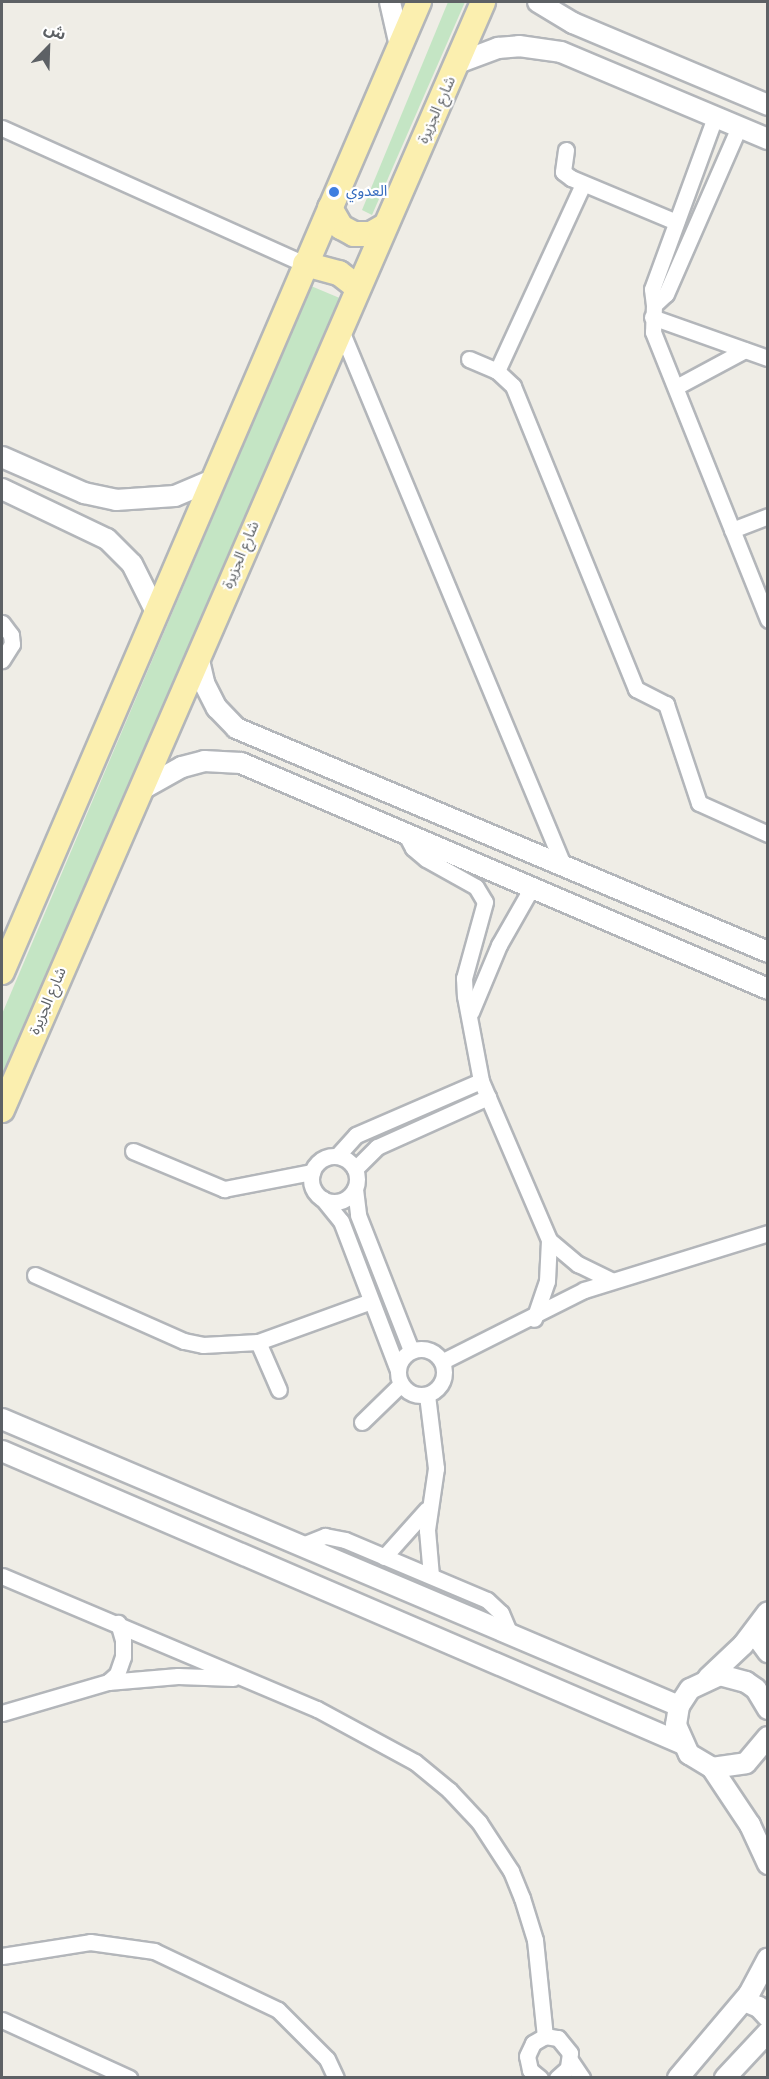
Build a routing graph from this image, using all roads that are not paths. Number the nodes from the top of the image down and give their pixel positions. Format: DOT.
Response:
graph roads {
  1 [pos="390,2"];
  2 [pos="419,2"];
  3 [pos="483,2"];
  4 [pos="538,2"];
  5 [pos="573,23"];
  6 [pos="400,46"];
  7 [pos="561,52"];
  8 [pos="458,63"];
  9 [pos="768,105"];
  10 [pos="715,117"];
  11 [pos="739,127"];
  12 [pos="2,128"];
  13 [pos="768,139"];
  14 [pos="566,150"];
  15 [pos="583,184"];
  16 [pos="330,208"];
  17 [pos="676,222"];
  18 [pos="385,226"];
  19 [pos="305,264"];
  20 [pos="358,288"];
  21 [pos="653,311"];
  22 [pos="340,328"];
  23 [pos="745,350"];
  24 [pos="469,358"];
  25 [pos="768,358"];
  26 [pos="497,371"];
  27 [pos="676,387"];
  28 [pos="2,457"];
  29 [pos="211,481"];
  30 [pos="2,489"];
  31 [pos="84,493"];
  32 [pos="768,516"];
  33 [pos="72,520"];
  34 [pos="732,530"];
  35 [pos="156,612"];
  36 [pos="768,620"];
  37 [pos="2,623"];
  38 [pos="198,656"];
  39 [pos="2,660"];
  40 [pos="286,750"];
  41 [pos="275,777"];
  42 [pos="138,791"];
  43 [pos="405,833"];
  44 [pos="768,834"];
  45 [pos="564,867"];
  46 [pos="531,889"];
  47 [pos="768,952"];
  48 [pos="2,972"];
  49 [pos="768,989"];
  50 [pos="471,1012"];
  51 [pos="481,1081"];
  52 [pos="488,1097"];
  53 [pos="2,1110"];
  54 [pos="133,1151"];
  55 [pos="336,1156"];
  56 [pos="355,1169"];
  57 [pos="312,1172"];
  58 [pos="355,1189"];
  59 [pos="323,1199"];
  60 [pos="768,1233"];
  61 [pos="549,1240"];
  62 [pos="35,1275"];
  63 [pos="611,1280"];
  64 [pos="370,1301"];
  65 [pos="534,1319"];
  66 [pos="258,1342"];
  67 [pos="411,1350"];
  68 [pos="442,1361"];
  69 [pos="399,1377"];
  70 [pos="279,1390"];
  71 [pos="427,1395"];
  72 [pos="2,1419"];
  73 [pos="362,1422"];
  74 [pos="2,1451"];
  75 [pos="429,1506"];
  76 [pos="300,1546"];
  77 [pos="384,1557"];
  78 [pos="2,1571"];
  79 [pos="2,1576"];
  80 [pos="431,1576"];
  81 [pos="20,1581"];
  82 [pos="763,1619"];
  83 [pos="118,1623"];
  84 [pos="510,1634"];
  85 [pos="768,1652"];
  86 [pos="708,1678"];
  87 [pos="248,1680"];
  88 [pos="108,1682"];
  89 [pos="648,1692"];
  90 [pos="679,1706"];
  91 [pos="768,1708"];
  92 [pos="2,1713"];
  93 [pos="634,1723"];
  94 [pos="768,1738"];
  95 [pos="681,1743"];
  96 [pos="712,1768"];
  97 [pos="768,1864"];
  98 [pos="2,1956"];
  99 [pos="768,1959"];
  100 [pos="744,2001"];
  101 [pos="768,2017"];
  102 [pos="2,2020"];
  103 [pos="768,2032"];
  104 [pos="545,2036"];
  105 [pos="570,2060"];
  106 [pos="532,2075"];
  107 [pos="122,2076"];
  108 [pos="336,2078"];
  109 [pos="557,2078"];
  110 [pos="582,2078"];
  111 [pos="678,2078"];
  112 [pos="725,2078"];
  1 -- 6 [label="street"];
  2 -- 6 [label="main road"];
  3 -- 8 [label="main road, شارع الجزيرة"];
  4 -- 5 [label="street"];
  5 -- 7 [label="street"];
  5 -- 9 [label="street"];
  6 -- 16 [label="main road"];
  7 -- 8 [label="street"];
  7 -- 10 [label="street"];
  8 -- 18 [label="main road, شارع الجزيرة"];
  10 -- 11 [label="street"];
  10 -- 17 [label="street"];
  11 -- 13 [label="street"];
  11 -- 21 [label="street"];
  12 -- 19 [label="street"];
  14 -- 15 [label="street"];
  15 -- 17 [label="street"];
  15 -- 26 [label="street"];
  16 -- 18 [label="main road"];
  16 -- 19 [label="main road"];
  17 -- 21 [label="street"];
  18 -- 20 [label="main road, شارع الجزيرة"];
  19 -- 20 [label="main road"];
  19 -- 29 [label="main road"];
  20 -- 22 [label="main road, شارع الجزيرة"];
  21 -- 23 [label="street"];
  21 -- 27 [label="street"];
  22 -- 38 [label="main road, شارع الجزيرة"];
  22 -- 45 [label="street"];
  23 -- 25 [label="street"];
  23 -- 27 [label="street"];
  24 -- 26 [label="street"];
  26 -- 44 [label="street"];
  27 -- 34 [label="street"];
  28 -- 31 [label="street"];
  29 -- 31 [label="street"];
  29 -- 35 [label="main road"];
  30 -- 33 [label="street"];
  31 -- 33 [label="street"];
  32 -- 34 [label="street"];
  33 -- 35 [label="street"];
  34 -- 36 [label="street"];
  35 -- 48 [label="main road"];
  37 -- 39 [label="street"];
  38 -- 40 [label="street"];
  38 -- 42 [label="main road, شارع الجزيرة"];
  40 -- 41 [label="street"];
  40 -- 45 [label="street"];
  41 -- 42 [label="street"];
  41 -- 43 [label="street"];
  42 -- 53 [label="main road, شارع الجزيرة"];
  43 -- 46 [label="street"];
  43 -- 50 [label="street"];
  45 -- 47 [label="street"];
  46 -- 49 [label="street"];
  46 -- 50 [label="street"];
  50 -- 51 [label="street"];
  51 -- 52 [label="street"];
  51 -- 55 [label="street"];
  52 -- 56 [label="street"];
  52 -- 61 [label="street"];
  54 -- 57 [label="street"];
  55 -- 56 [label="street"];
  55 -- 57 [label="street"];
  56 -- 58 [label="street"];
  57 -- 59 [label="street"];
  58 -- 59 [label="street"];
  58 -- 67 [label="street"];
  59 -- 64 [label="street"];
  60 -- 63 [label="street"];
  61 -- 63 [label="street"];
  61 -- 65 [label="street"];
  62 -- 66 [label="street"];
  63 -- 65 [label="street"];
  64 -- 66 [label="street"];
  64 -- 69 [label="street"];
  65 -- 68 [label="street"];
  66 -- 70 [label="street"];
  67 -- 68 [label="street"];
  67 -- 69 [label="street"];
  68 -- 71 [label="street"];
  69 -- 71 [label="street"];
  69 -- 73 [label="street"];
  71 -- 75 [label="street"];
  72 -- 76 [label="street"];
  74 -- 93 [label="street"];
  75 -- 77 [label="street"];
  75 -- 80 [label="street"];
  76 -- 77 [label="street"];
  76 -- 84 [label="street"];
  77 -- 80 [label="street"];
  78 -- 81 [label="street"];
  79 -- 81 [label="street"];
  80 -- 84 [label="street"];
  81 -- 83 [label="street"];
  82 -- 85 [label="street"];
  82 -- 86 [label="street"];
  83 -- 87 [label="street"];
  83 -- 88 [label="street"];
  84 -- 89 [label="street"];
  86 -- 90 [label="street"];
  86 -- 91 [label="street"];
  87 -- 88 [label="street"];
  87 -- 104 [label="street"];
  88 -- 92 [label="street"];
  89 -- 90 [label="street"];
  89 -- 93 [label="street"];
  90 -- 95 [label="street"];
  93 -- 95 [label="street"];
  94 -- 96 [label="street"];
  95 -- 96 [label="street"];
  96 -- 97 [label="street"];
  98 -- 108 [label="street"];
  99 -- 100 [label="street"];
  100 -- 101 [label="street"];
  100 -- 111 [label="street"];
  102 -- 107 [label="street"];
  103 -- 112 [label="street"];
  104 -- 105 [label="street"];
  104 -- 106 [label="street"];
  105 -- 109 [label="street"];
  105 -- 110 [label="street"];
}
